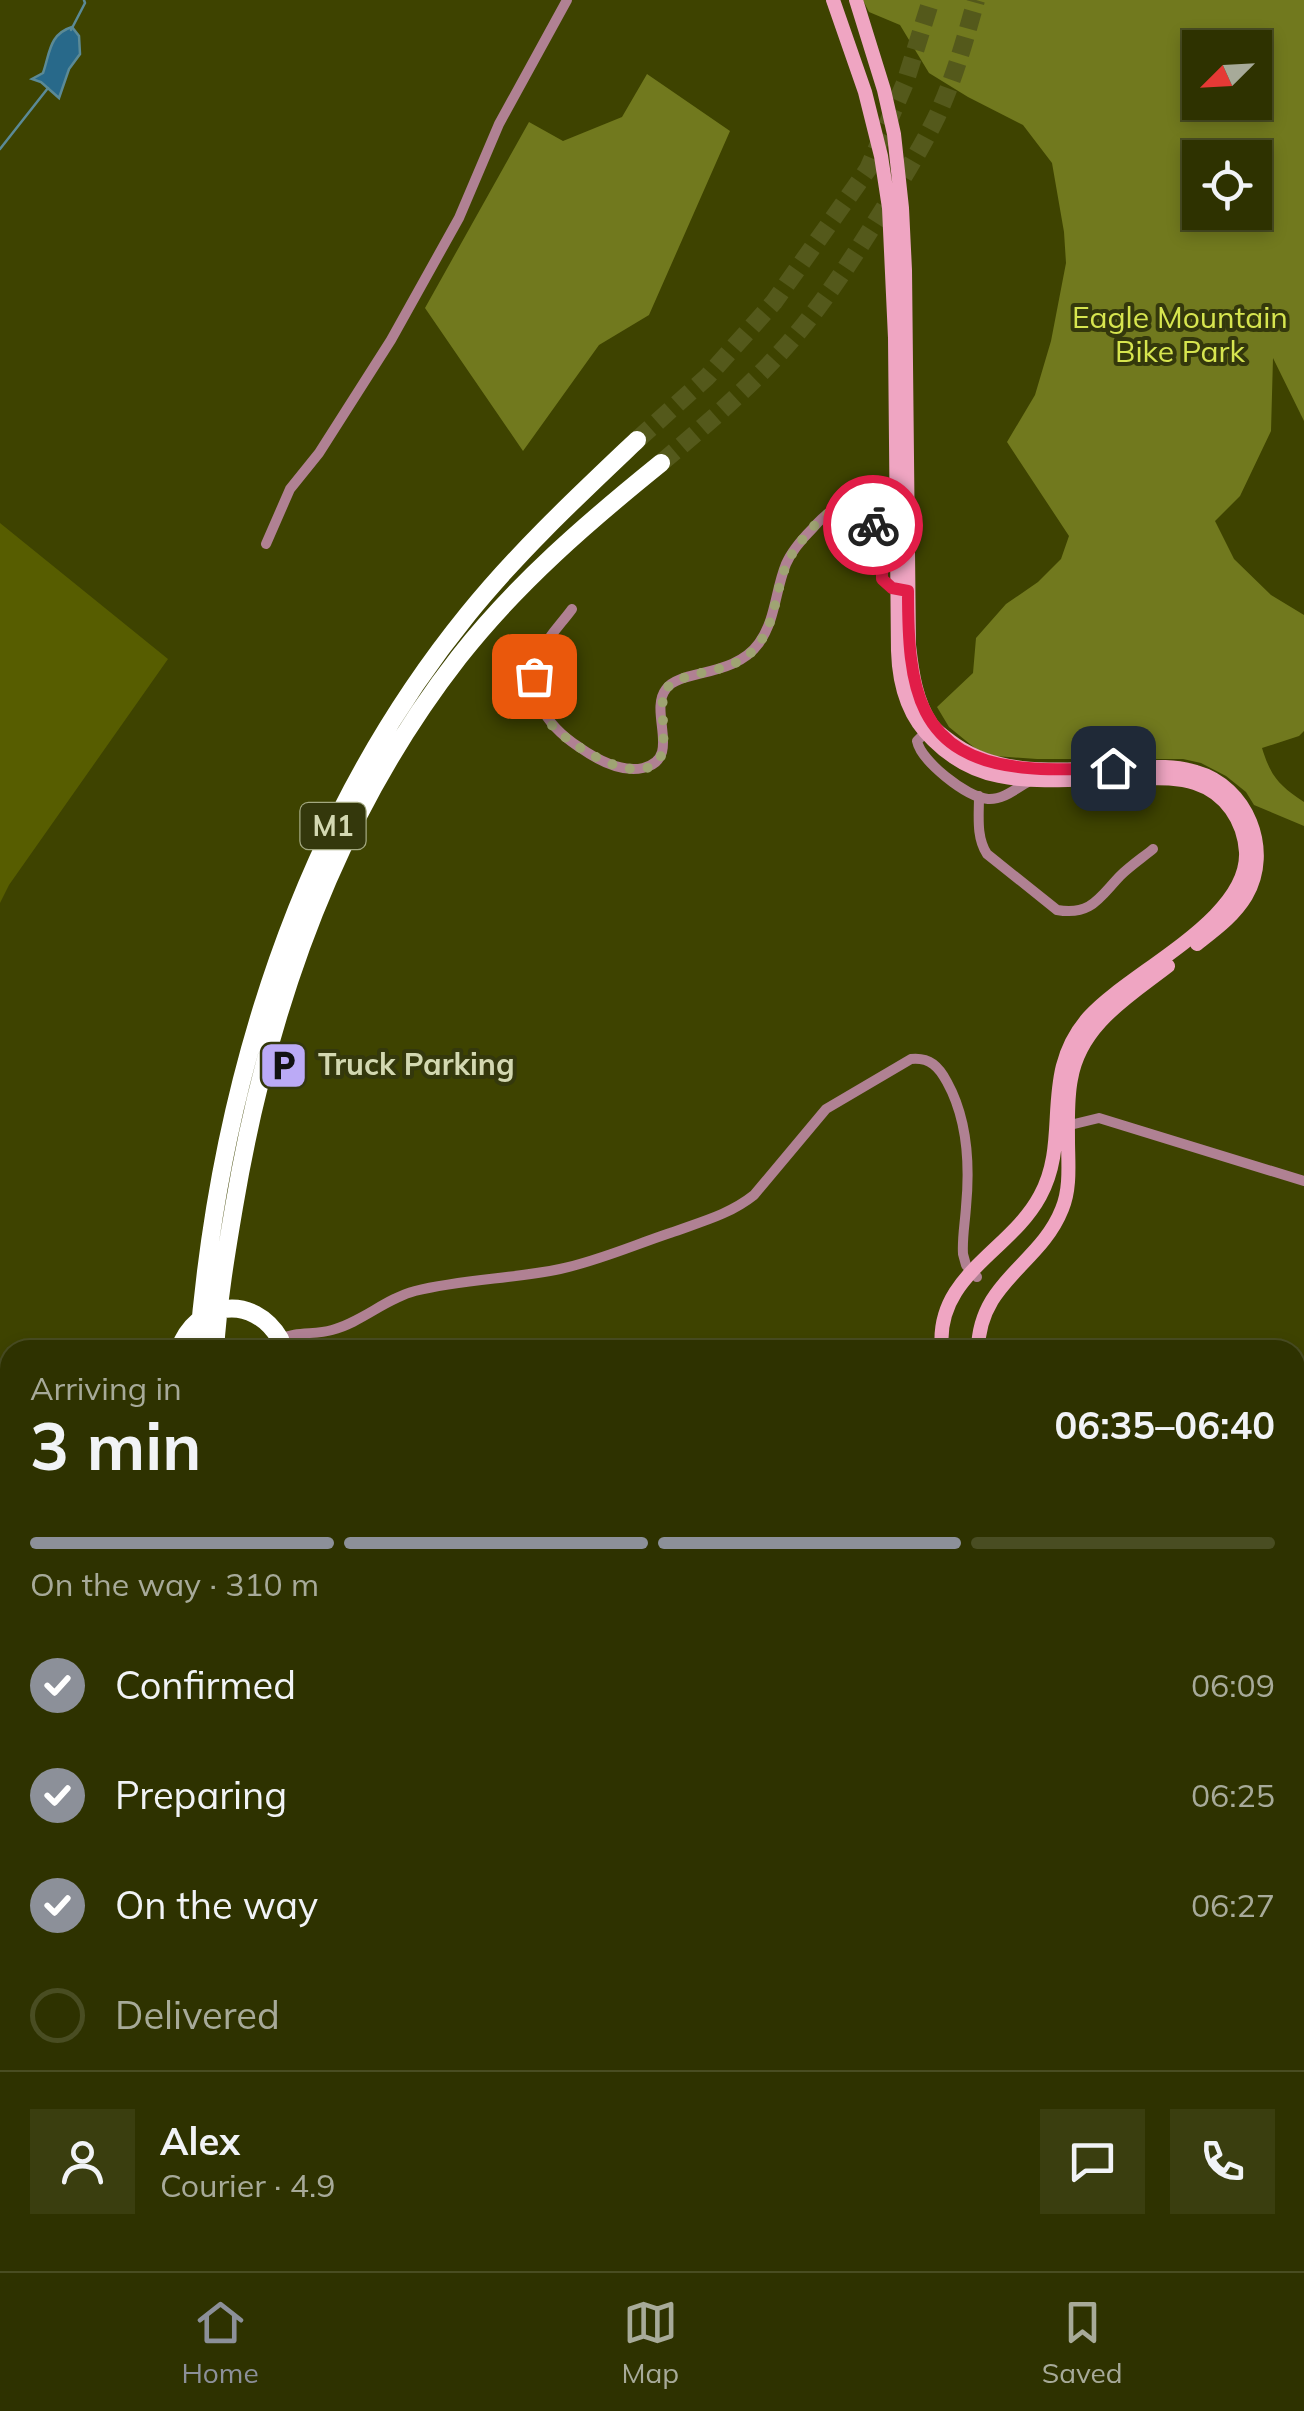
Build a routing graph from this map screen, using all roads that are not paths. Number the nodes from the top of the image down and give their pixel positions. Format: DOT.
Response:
graph roads {
  1 [pos="567,0"];
  2 [pos="833,0"];
  3 [pos="856,0"];
  4 [pos="891,170"];
  5 [pos="638,440"];
  6 [pos="661,463"];
  7 [pos="266,544"];
  8 [pos="903,590"];
  9 [pos="572,609"];
  10 [pos="929,730"];
  11 [pos="1033,778"];
  12 [pos="979,796"];
  13 [pos="1153,849"];
  14 [pos="1062,1127"];
  15 [pos="1304,1181"];
  16 [pos="973,1273"];
  17 [pos="212,1299"];
  18 [pos="183,1340"];
  19 [pos="199,1340"];
  20 [pos="216,1340"];
  21 [pos="277,1340"];
  22 [pos="295,1340"];
  23 [pos="941,1340"];
  24 [pos="979,1340"];
  1 -- 7 [label="street"];
  2 -- 4 [label="main road"];
  3 -- 4 [label="main road"];
  4 -- 8 [label="main road"];
  5 -- 17 [label="highway, M1"];
  6 -- 17 [label="highway, M1"];
  8 -- 9 [label="street"];
  8 -- 10 [label="main road"];
  10 -- 11 [label="main road"];
  10 -- 12 [label="street"];
  10 -- 14 [label="main road"];
  11 -- 12 [label="street"];
  11 -- 14 [label="main road"];
  12 -- 13 [label="street"];
  14 -- 15 [label="street"];
  14 -- 16 [label="main road"];
  14 -- 24 [label="main road"];
  16 -- 22 [label="street"];
  16 -- 23 [label="main road"];
  17 -- 19 [label="highway, M1"];
  17 -- 20 [label="highway, M1"];
  18 -- 21 [label="highway"];
}
